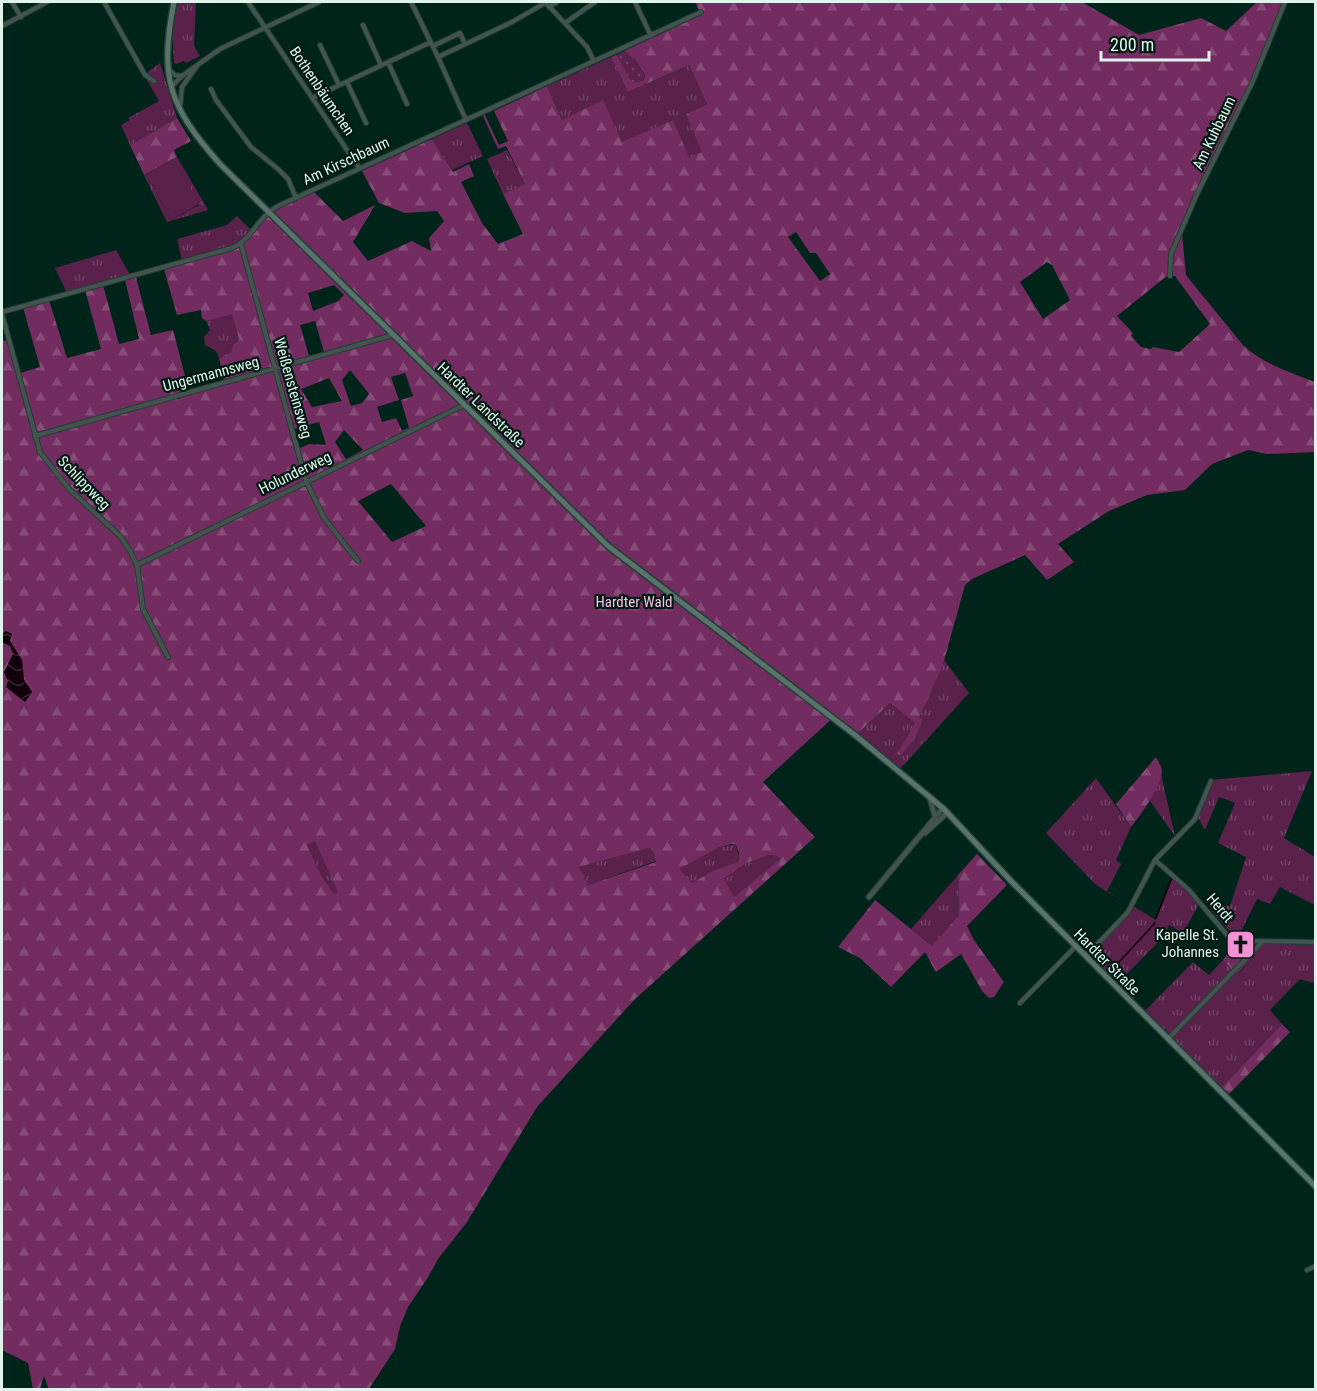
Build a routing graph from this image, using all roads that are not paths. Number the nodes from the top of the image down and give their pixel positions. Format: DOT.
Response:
graph roads {
  1 [pos="12,2"];
  2 [pos="47,2"];
  3 [pos="104,2"];
  4 [pos="174,2"];
  5 [pos="248,2"];
  6 [pos="319,2"];
  7 [pos="411,2"];
  8 [pos="545,2"];
  9 [pos="557,2"];
  10 [pos="595,2"];
  11 [pos="635,2"];
  12 [pos="1285,2"];
  13 [pos="549,7"];
  14 [pos="701,12"];
  15 [pos="21,17"];
  16 [pos="565,23"];
  17 [pos="363,24"];
  18 [pos="2,26"];
  19 [pos="265,28"];
  20 [pos="651,36"];
  21 [pos="432,44"];
  22 [pos="465,44"];
  23 [pos="320,45"];
  24 [pos="438,57"];
  25 [pos="594,61"];
  26 [pos="388,62"];
  27 [pos="381,65"];
  28 [pos="197,66"];
  29 [pos="168,69"];
  30 [pos="182,76"];
  31 [pos="154,81"];
  32 [pos="347,82"];
  33 [pos="339,85"];
  34 [pos="171,87"];
  35 [pos="182,87"];
  36 [pos="211,88"];
  37 [pos="312,98"];
  38 [pos="407,104"];
  39 [pos="181,112"];
  40 [pos="466,120"];
  41 [pos="366,123"];
  42 [pos="359,168"];
  43 [pos="296,198"];
  44 [pos="267,212"];
  45 [pos="241,244"];
  46 [pos="1170,276"];
  47 [pos="2,313"];
  48 [pos="393,335"];
  49 [pos="275,369"];
  50 [pos="464,405"];
  51 [pos="35,436"];
  52 [pos="306,481"];
  53 [pos="358,561"];
  54 [pos="137,565"];
  55 [pos="168,657"];
  56 [pos="881,756"];
  57 [pos="1211,781"];
  58 [pos="929,796"];
  59 [pos="945,810"];
  60 [pos="935,816"];
  61 [pos="918,839"];
  62 [pos="1155,860"];
  63 [pos="869,897"];
  64 [pos="1262,942"];
  65 [pos="1316,942"];
  66 [pos="1075,947"];
  67 [pos="1085,957"];
  68 [pos="1020,1003"];
  69 [pos="1168,1039"];
  70 [pos="1316,1187"];
  71 [pos="1316,1266"];
  72 [pos="1307,1270"];
  1 -- 15 [label="street"];
  2 -- 15 [label="street"];
  3 -- 31 [label="street"];
  4 -- 29 [label="main road, Hardter Landstraße"];
  5 -- 19 [label="street, Bothenbäumchen"];
  6 -- 19 [label="street"];
  7 -- 21 [label="street"];
  8 -- 13 [label="street"];
  8 -- 22 [label="street"];
  9 -- 13 [label="street"];
  10 -- 16 [label="street"];
  11 -- 20 [label="street"];
  12 -- 46 [label="street, Am Kuhbaum"];
  13 -- 16 [label="street"];
  14 -- 20 [label="street, Am Kirschbaum"];
  15 -- 18 [label="street"];
  16 -- 25 [label="street"];
  17 -- 27 [label="street"];
  19 -- 28 [label="street"];
  19 -- 37 [label="street, Bothenbäumchen"];
  20 -- 25 [label="street, Am Kirschbaum"];
  21 -- 22 [label="street"];
  21 -- 24 [label="street"];
  21 -- 26 [label="street"];
  22 -- 24 [label="street"];
  23 -- 33 [label="street"];
  24 -- 40 [label="street"];
  25 -- 40 [label="street, Am Kirschbaum"];
  26 -- 27 [label="street"];
  26 -- 38 [label="street"];
  27 -- 32 [label="street"];
  28 -- 30 [label="street"];
  28 -- 35 [label="street"];
  29 -- 30 [label="street"];
  29 -- 34 [label="main road, Hardter Landstraße"];
  30 -- 34 [label="street"];
  32 -- 33 [label="street"];
  32 -- 41 [label="street"];
  33 -- 37 [label="street"];
  34 -- 35 [label="street"];
  34 -- 39 [label="main road, Hardter Landstraße"];
  35 -- 39 [label="street"];
  36 -- 43 [label="street"];
  37 -- 42 [label="street, Bothenbäumchen"];
  39 -- 44 [label="main road, Hardter Landstraße"];
  40 -- 42 [label="street, Am Kirschbaum"];
  42 -- 43 [label="street, Am Kirschbaum"];
  43 -- 44 [label="street, Am Kirschbaum"];
  44 -- 45 [label="street, Am Kirschbaum"];
  44 -- 48 [label="main road, Hardter Landstraße"];
  45 -- 47 [label="street"];
  45 -- 49 [label="street, Weißensteinsweg"];
  47 -- 51 [label="street, Schlippweg"];
  48 -- 49 [label="street, Ungermannsweg"];
  48 -- 50 [label="main road, Hardter Landstraße"];
  49 -- 51 [label="street, Ungermannsweg"];
  49 -- 52 [label="street, Weißensteinsweg"];
  50 -- 52 [label="street, Holunderweg"];
  50 -- 56 [label="main road, Hardter Landstraße"];
  51 -- 54 [label="street, Schlippweg"];
  52 -- 53 [label="street, Weißensteinsweg"];
  52 -- 54 [label="street, Holunderweg"];
  54 -- 55 [label="street, Schlippweg"];
  56 -- 58 [label="main road, Hardter Straße"];
  57 -- 62 [label="street"];
  58 -- 59 [label="main road, Hardter Straße"];
  58 -- 60 [label="street"];
  59 -- 60 [label="street"];
  59 -- 61 [label="street"];
  59 -- 66 [label="main road, Hardter Straße"];
  60 -- 61 [label="street"];
  61 -- 63 [label="street"];
  62 -- 64 [label="street, Herdt"];
  62 -- 67 [label="street"];
  64 -- 65 [label="street, Herdt"];
  64 -- 69 [label="street"];
  66 -- 67 [label="main road, Hardter Straße"];
  66 -- 68 [label="street"];
  67 -- 69 [label="main road, Hardter Straße"];
  69 -- 70 [label="main road, Hardter Straße"];
  71 -- 72 [label="street"];
}
